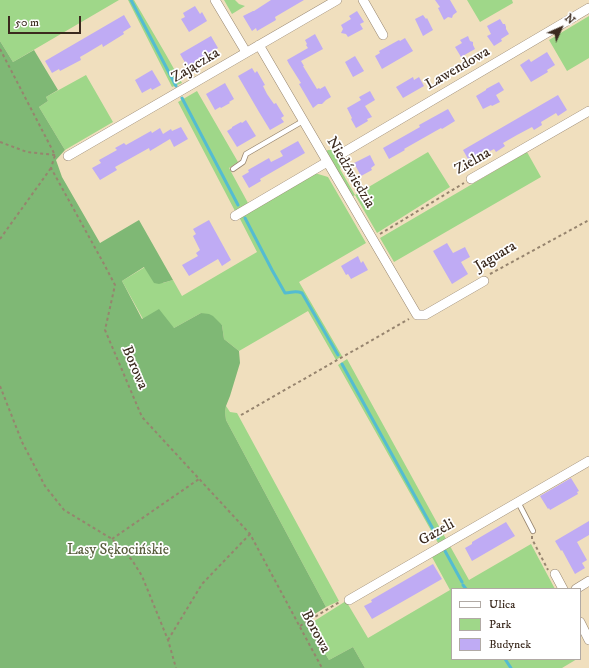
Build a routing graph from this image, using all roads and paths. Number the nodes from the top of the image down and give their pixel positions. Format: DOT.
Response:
graph roads {
  1 [pos="215,0"];
  2 [pos="337,0"];
  3 [pos="363,0"];
  4 [pos="589,8"];
  5 [pos="383,35"];
  6 [pos="259,46"];
  7 [pos="0,49"];
  8 [pos="246,52"];
  9 [pos="589,112"];
  10 [pos="303,121"];
  11 [pos="0,142"];
  12 [pos="341,154"];
  13 [pos="55,155"];
  14 [pos="68,156"];
  15 [pos="327,162"];
  16 [pos="51,168"];
  17 [pos="233,169"];
  18 [pos="471,179"];
  19 [pos="235,216"];
  20 [pos="589,220"];
  21 [pos="0,239"];
  22 [pos="373,239"];
  23 [pos="484,281"];
  24 [pos="417,315"];
  25 [pos="0,386"];
  26 [pos="241,415"];
  27 [pos="589,461"];
  28 [pos="199,479"];
  29 [pos="518,502"];
  30 [pos="533,531"];
  31 [pos="250,534"];
  32 [pos="112,539"];
  33 [pos="555,574"];
  34 [pos="589,581"];
  35 [pos="562,588"];
  36 [pos="578,588"];
  37 [pos="349,600"];
  38 [pos="581,624"];
  39 [pos="300,626"];
  40 [pos="168,640"];
  41 [pos="589,640"];
  42 [pos="176,668"];
  43 [pos="322,668"];
  1 -- 8 [label="street"];
  2 -- 6 [label="street, Zajączka"];
  3 -- 5 [label="street"];
  4 -- 12 [label="street, Lawendowa"];
  6 -- 8 [label="street, Zajączka"];
  6 -- 10 [label="street, Niedźwiedzia"];
  7 -- 13 [label="path"];
  8 -- 14 [label="street, Zajączka"];
  9 -- 18 [label="street, Zielna"];
  10 -- 15 [label="street, Niedźwiedzia"];
  10 -- 17 [label="lane"];
  11 -- 13 [label="path"];
  13 -- 14 [label="path"];
  13 -- 16 [label="path"];
  15 -- 19 [label="street"];
  15 -- 22 [label="street, Niedźwiedzia"];
  16 -- 21 [label="path"];
  16 -- 28 [label="path, Borowa"];
  18 -- 22 [label="path, Zielna"];
  20 -- 23 [label="path, Jaguara"];
  22 -- 24 [label="street, Niedźwiedzia"];
  23 -- 24 [label="street, Jaguara"];
  24 -- 26 [label="path"];
  25 -- 32 [label="path"];
  27 -- 29 [label="street, Gazeli"];
  28 -- 31 [label="path, Borowa"];
  28 -- 32 [label="path"];
  29 -- 30 [label="lane"];
  29 -- 37 [label="street, Gazeli"];
  30 -- 33 [label="path"];
  31 -- 39 [label="path, Borowa"];
  31 -- 40 [label="path"];
  32 -- 40 [label="path"];
  33 -- 35 [label="street"];
  34 -- 36 [label="street"];
  37 -- 39 [label="path"];
  38 -- 41 [label="street"];
  39 -- 43 [label="path, Borowa"];
  40 -- 42 [label="path"];
}
